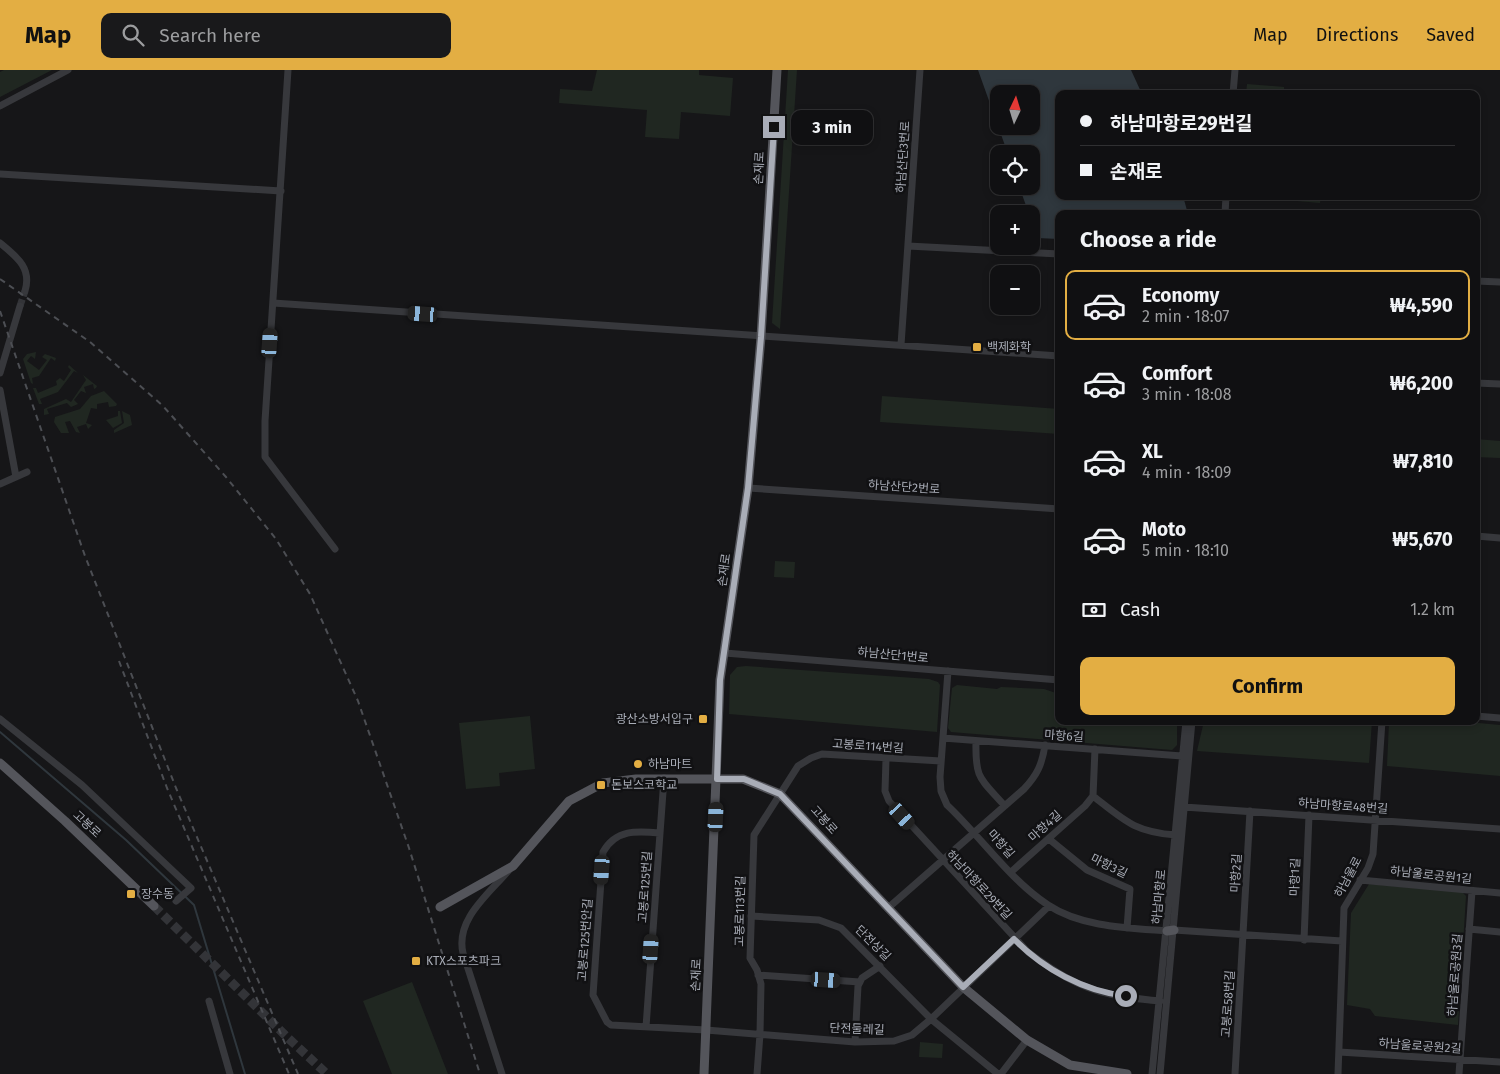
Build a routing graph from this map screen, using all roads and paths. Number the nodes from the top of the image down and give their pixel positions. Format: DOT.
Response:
graph roads {
  1 [pos="68,70"];
  2 [pos="288,70"];
  3 [pos="777,70"];
  4 [pos="920,70"];
  5 [pos="1235,70"];
  6 [pos="1233,90"];
  7 [pos="0,106"];
  8 [pos="0,174"];
  9 [pos="281,191"];
  10 [pos="0,244"];
  11 [pos="908,246"];
  12 [pos="1055,254"];
  13 [pos="1480,281"];
  14 [pos="1500,282"];
  15 [pos="25,291"];
  16 [pos="273,304"];
  17 [pos="20,306"];
  18 [pos="761,337"];
  19 [pos="901,345"];
  20 [pos="1055,356"];
  21 [pos="0,373"];
  22 [pos="1480,383"];
  23 [pos="1500,384"];
  24 [pos="0,390"];
  25 [pos="27,472"];
  26 [pos="16,477"];
  27 [pos="0,484"];
  28 [pos="748,488"];
  29 [pos="1055,508"];
  30 [pos="1480,536"];
  31 [pos="1500,538"];
  32 [pos="335,549"];
  33 [pos="725,653"];
  34 [pos="948,671"];
  35 [pos="1055,680"];
  36 [pos="1480,716"];
  37 [pos="1500,718"];
  38 [pos="0,719"];
  39 [pos="1186,725"];
  40 [pos="1192,725"];
  41 [pos="1382,725"];
  42 [pos="943,738"];
  43 [pos="976,741"];
  44 [pos="1045,745"];
  45 [pos="1094,749"];
  46 [pos="1182,756"];
  47 [pos="886,760"];
  48 [pos="941,761"];
  49 [pos="0,763"];
  50 [pos="664,778"];
  51 [pos="717,779"];
  52 [pos="780,794"];
  53 [pos="1093,796"];
  54 [pos="1004,805"];
  55 [pos="1184,806"];
  56 [pos="1250,811"];
  57 [pos="1309,815"];
  58 [pos="1375,819"];
  59 [pos="1500,828"];
  60 [pos="974,831"];
  61 [pos="660,832"];
  62 [pos="1176,835"];
  63 [pos="1049,838"];
  64 [pos="941,860"];
  65 [pos="513,866"];
  66 [pos="1011,872"];
  67 [pos="1360,880"];
  68 [pos="1472,891"];
  69 [pos="1500,893"];
  70 [pos="177,900"];
  71 [pos="154,906"];
  72 [pos="1049,906"];
  73 [pos="440,907"];
  74 [pos="888,908"];
  75 [pos="751,916"];
  76 [pos="1128,928"];
  77 [pos="1469,929"];
  78 [pos="1170,931"];
  79 [pos="1500,932"];
  80 [pos="1243,936"];
  81 [pos="1014,939"];
  82 [pos="1304,940"];
  83 [pos="1342,941"];
  84 [pos="880,966"];
  85 [pos="758,975"];
  86 [pos="860,982"];
  87 [pos="963,987"];
  88 [pos="209,1001"];
  89 [pos="1160,1001"];
  90 [pos="931,1019"];
  91 [pos="646,1027"];
  92 [pos="706,1030"];
  93 [pos="760,1034"];
  94 [pos="1027,1040"];
  95 [pos="855,1042"];
  96 [pos="1339,1052"];
  97 [pos="1460,1060"];
  98 [pos="1500,1062"];
  99 [pos="230,1074"];
  100 [pos="502,1074"];
  101 [pos="704,1074"];
  102 [pos="757,1074"];
  103 [pos="1000,1074"];
  104 [pos="1127,1074"];
  105 [pos="1152,1074"];
  106 [pos="1160,1074"];
  107 [pos="1235,1074"];
  108 [pos="1338,1074"];
  109 [pos="1459,1074"];
  1 -- 7 [label="street"];
  2 -- 9 [label="street"];
  3 -- 18 [label="main road, 손재로"];
  4 -- 11 [label="street, 하남산단3번로"];
  5 -- 6 [label="street"];
  8 -- 9 [label="street"];
  9 -- 16 [label="street"];
  10 -- 15 [label="street"];
  11 -- 12 [label="street"];
  11 -- 19 [label="street, 하남산단3번로"];
  13 -- 14 [label="street"];
  16 -- 18 [label="street"];
  16 -- 32 [label="street"];
  17 -- 21 [label="street"];
  18 -- 19 [label="street"];
  18 -- 28 [label="main road, 손재로"];
  19 -- 20 [label="street"];
  22 -- 23 [label="street"];
  24 -- 26 [label="street"];
  25 -- 26 [label="street"];
  26 -- 27 [label="street"];
  28 -- 29 [label="street, 하남산단2번로"];
  28 -- 33 [label="main road, 손재로"];
  30 -- 31 [label="street"];
  33 -- 34 [label="street, 하남산단1번로"];
  33 -- 51 [label="main road, 손재로"];
  34 -- 35 [label="street, 하남산단1번로"];
  34 -- 42 [label="street, 마항길"];
  36 -- 37 [label="street"];
  38 -- 70 [label="street"];
  39 -- 46 [label="street, 하남마항로"];
  40 -- 55 [label="street, 하남마항로"];
  41 -- 58 [label="street, 하남울로"];
  42 -- 43 [label="street, 마항6길"];
  42 -- 48 [label="street, 마항길"];
  43 -- 44 [label="street, 마항6길"];
  43 -- 54 [label="street"];
  44 -- 45 [label="street, 마항6길"];
  44 -- 54 [label="street"];
  45 -- 46 [label="street, 마항6길"];
  45 -- 53 [label="street"];
  46 -- 62 [label="street, 하남마항로"];
  47 -- 48 [label="street, 고봉로114번길"];
  47 -- 52 [label="street, 고봉로114번길"];
  47 -- 64 [label="street, 하남마항로29번길"];
  48 -- 60 [label="street, 마항길"];
  49 -- 71 [label="main road, 고봉로"];
  50 -- 51 [label="main road, 고봉로"];
  50 -- 61 [label="street, 고봉로125번길"];
  50 -- 65 [label="main road, 고봉로"];
  51 -- 52 [label="main road, 고봉로"];
  51 -- 92 [label="main road, 손재로"];
  52 -- 74 [label="main road, 고봉로"];
  52 -- 75 [label="street, 고봉로113번길"];
  53 -- 62 [label="street"];
  53 -- 63 [label="street, 마항4길"];
  54 -- 60 [label="street"];
  55 -- 56 [label="street, 하남마항로48번길"];
  55 -- 78 [label="street, 하남마항로"];
  56 -- 57 [label="street, 하남마항로48번길"];
  56 -- 80 [label="street, 마항2길"];
  57 -- 58 [label="street, 하남마항로48번길"];
  57 -- 82 [label="street, 마항1길"];
  58 -- 59 [label="street, 하남마항로48번길"];
  58 -- 67 [label="street, 하남울로"];
  60 -- 64 [label="street"];
  60 -- 66 [label="street, 마항길"];
  61 -- 91 [label="street, 고봉로125번길"];
  61 -- 91 [label="street, 고봉로125번안길"];
  62 -- 78 [label="street, 하남마항로"];
  63 -- 66 [label="street, 마항4길"];
  63 -- 76 [label="street, 마항3길"];
  64 -- 74 [label="street"];
  64 -- 81 [label="street, 하남마항로29번길"];
  65 -- 73 [label="main road, 고봉로"];
  65 -- 100 [label="street"];
  66 -- 72 [label="street, 마항길"];
  67 -- 68 [label="street, 하남울로공원1길"];
  67 -- 83 [label="street, 하남울로"];
  68 -- 69 [label="street, 하남울로공원1길"];
  68 -- 77 [label="street, 하남울로공원3길"];
  72 -- 76 [label="street, 마항길"];
  72 -- 81 [label="street, 단전둘레길"];
  74 -- 87 [label="main road, 고봉로"];
  75 -- 84 [label="street, 단전상길"];
  75 -- 85 [label="street, 고봉로113번길"];
  76 -- 78 [label="street, 마항길"];
  77 -- 79 [label="street"];
  77 -- 97 [label="street, 하남울로공원3길"];
  78 -- 80 [label="street, 마항길"];
  78 -- 89 [label="street, 하남마항로"];
  78 -- 106 [label="street, 하남마항로"];
  80 -- 82 [label="street, 마항길"];
  80 -- 107 [label="street, 고봉로58번길"];
  81 -- 87 [label="street, 단전둘레길"];
  81 -- 89 [label="street, 하남마항로29번길"];
  82 -- 83 [label="street, 마항길"];
  83 -- 96 [label="street, 하남울로"];
  84 -- 86 [label="street"];
  84 -- 90 [label="street, 단전상길"];
  85 -- 86 [label="street"];
  85 -- 93 [label="street, 고봉로113번길"];
  86 -- 95 [label="street"];
  87 -- 90 [label="street, 단전둘레길"];
  87 -- 94 [label="main road, 고봉로"];
  88 -- 99 [label="street"];
  89 -- 105 [label="street, 하남마항로"];
  90 -- 95 [label="street, 단전둘레길"];
  90 -- 103 [label="street, 단전상길"];
  91 -- 92 [label="street, 고봉로125번안길"];
  92 -- 93 [label="street, 단전둘레길"];
  92 -- 101 [label="main road, 손재로"];
  93 -- 95 [label="street, 단전둘레길"];
  93 -- 102 [label="street"];
  94 -- 103 [label="street"];
  94 -- 104 [label="main road, 고봉로"];
  96 -- 97 [label="street, 하남울로공원2길"];
  96 -- 108 [label="street, 하남울로"];
  97 -- 98 [label="street, 하남울로공원2길"];
  97 -- 109 [label="street, 하남울로공원3길"];
}
